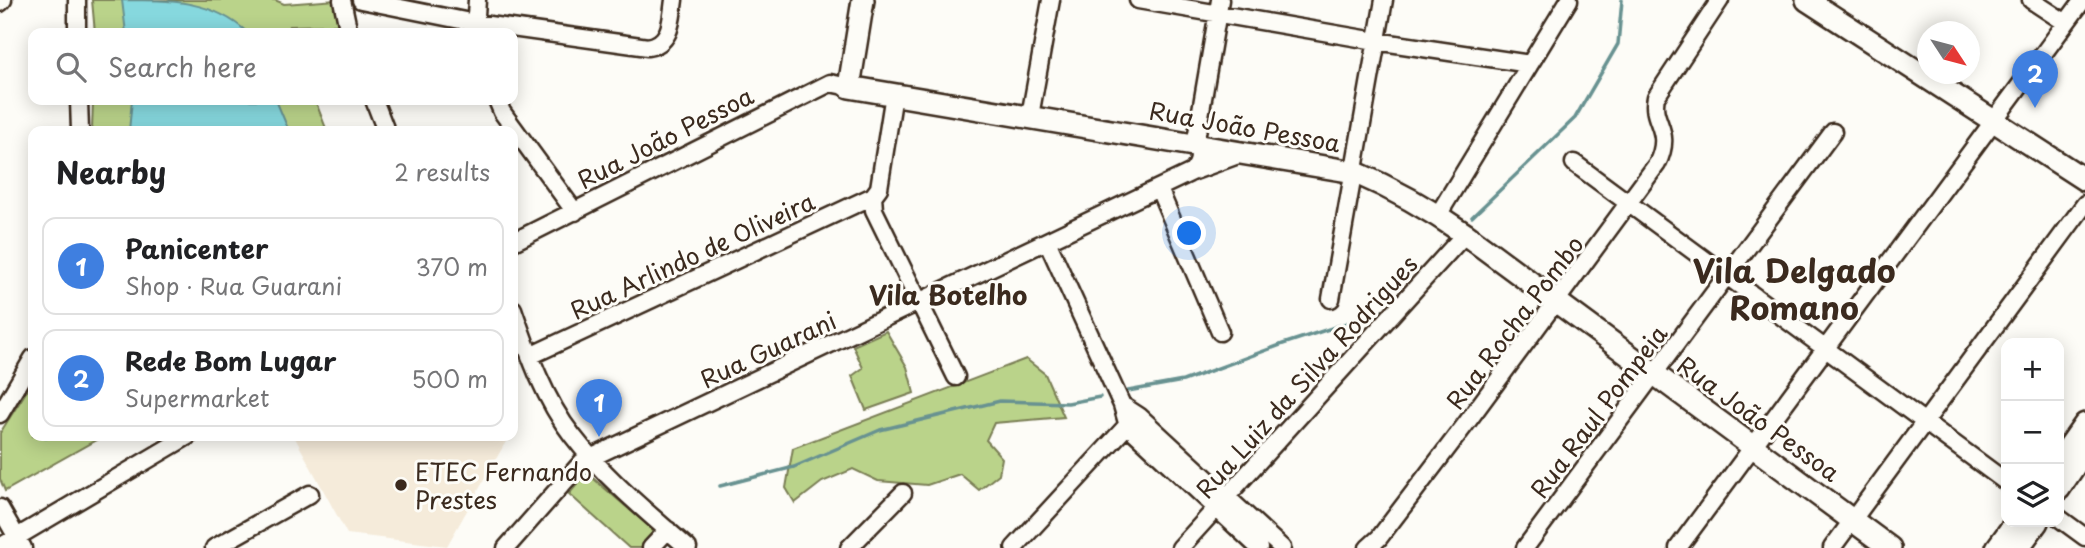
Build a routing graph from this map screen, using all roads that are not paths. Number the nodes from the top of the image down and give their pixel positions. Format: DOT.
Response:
graph roads {
  1 [pos="76,0"];
  2 [pos="342,0"];
  3 [pos="361,0"];
  4 [pos="477,0"];
  5 [pos="674,0"];
  6 [pos="863,0"];
  7 [pos="1051,0"];
  8 [pos="1138,0"];
  9 [pos="1384,0"];
  10 [pos="1569,0"];
  11 [pos="1720,0"];
  12 [pos="1807,0"];
  13 [pos="2031,0"];
  14 [pos="2083,0"];
  15 [pos="1219,7"];
  16 [pos="2066,23"];
  17 [pos="77,28"];
  18 [pos="348,28"];
  19 [pos="475,28"];
  20 [pos="518,33"];
  21 [pos="1376,41"];
  22 [pos="1530,64"];
  23 [pos="849,86"];
  24 [pos="894,94"];
  25 [pos="79,105"];
  26 [pos="376,105"];
  27 [pos="499,105"];
  28 [pos="1030,116"];
  29 [pos="1994,121"];
  30 [pos="80,126"];
  31 [pos="384,126"];
  32 [pos="512,126"];
  33 [pos="1833,132"];
  34 [pos="518,134"];
  35 [pos="1195,145"];
  36 [pos="1244,153"];
  37 [pos="1574,163"];
  38 [pos="1354,172"];
  39 [pos="1192,173"];
  40 [pos="2085,180"];
  41 [pos="1159,189"];
  42 [pos="873,196"];
  43 [pos="1630,204"];
  44 [pos="2085,204"];
  45 [pos="575,212"];
  46 [pos="1438,215"];
  47 [pos="1465,234"];
  48 [pos="518,240"];
  49 [pos="1047,241"];
  50 [pos="1727,276"];
  51 [pos="1331,299"];
  52 [pos="1556,302"];
  53 [pos="920,303"];
  54 [pos="518,323"];
  55 [pos="1220,332"];
  56 [pos="1825,347"];
  57 [pos="530,356"];
  58 [pos="28,366"];
  59 [pos="1654,373"];
  60 [pos="957,377"];
  61 [pos="0,414"];
  62 [pos="1925,420"];
  63 [pos="1133,421"];
  64 [pos="2085,424"];
  65 [pos="180,441"];
  66 [pos="1752,446"];
  67 [pos="2085,450"];
  68 [pos="2064,454"];
  69 [pos="592,458"];
  70 [pos="2001,478"];
  71 [pos="2064,482"];
  72 [pos="903,493"];
  73 [pos="310,494"];
  74 [pos="1222,502"];
  75 [pos="0,508"];
  76 [pos="1852,520"];
  77 [pos="2064,522"];
  78 [pos="2012,527"];
  79 [pos="2033,527"];
  80 [pos="668,530"];
  81 [pos="2085,537"];
  82 [pos="20,543"];
  83 [pos="0,547"];
  84 [pos="214,548"];
  85 [pos="506,548"];
  86 [pos="652,548"];
  87 [pos="688,548"];
  88 [pos="849,548"];
  89 [pos="1014,548"];
  90 [pos="1180,548"];
  91 [pos="1259,548"];
  92 [pos="1283,548"];
  93 [pos="1368,548"];
  94 [pos="1525,548"];
  95 [pos="1678,548"];
  96 [pos="1832,548"];
  97 [pos="1891,548"];
  98 [pos="1997,548"];
  99 [pos="2018,548"];
  1 -- 17 [label="street"];
  2 -- 18 [label="street"];
  3 -- 19 [label="street"];
  4 -- 19 [label="street"];
  5 -- 20 [label="street"];
  6 -- 23 [label="main road"];
  7 -- 28 [label="street"];
  8 -- 15 [label="street"];
  9 -- 21 [label="street"];
  10 -- 22 [label="street"];
  11 -- 43 [label="street, Rua Rocha Pombo"];
  12 -- 29 [label="main road"];
  13 -- 16 [label="street"];
  14 -- 16 [label="street"];
  15 -- 21 [label="street"];
  15 -- 35 [label="street"];
  16 -- 29 [label="street"];
  21 -- 22 [label="street"];
  21 -- 38 [label="street"];
  22 -- 46 [label="street"];
  23 -- 24 [label="main road, Rua João Pessoa"];
  23 -- 45 [label="street, Rua João Pessoa"];
  24 -- 28 [label="main road, Rua João Pessoa"];
  24 -- 42 [label="street"];
  25 -- 30 [label="street"];
  26 -- 31 [label="street"];
  27 -- 32 [label="street"];
  28 -- 35 [label="main road, Rua João Pessoa"];
  29 -- 40 [label="main road"];
  29 -- 56 [label="street"];
  33 -- 50 [label="street, Rua Raul Pompeia"];
  34 -- 45 [label="street"];
  35 -- 36 [label="main road, Rua João Pessoa"];
  35 -- 39 [label="street"];
  36 -- 38 [label="main road, Rua João Pessoa"];
  36 -- 39 [label="street, Rua Guarani"];
  37 -- 43 [label="street"];
  38 -- 46 [label="main road, Rua João Pessoa"];
  38 -- 51 [label="street"];
  39 -- 41 [label="street, Rua Guarani"];
  41 -- 49 [label="street, Rua Guarani"];
  41 -- 55 [label="street"];
  42 -- 53 [label="street"];
  42 -- 57 [label="street, Rua Arlindo de Oliveira"];
  43 -- 50 [label="street"];
  43 -- 52 [label="street, Rua Rocha Pombo"];
  44 -- 62 [label="street"];
  45 -- 48 [label="street, Rua João Pessoa"];
  46 -- 47 [label="main road, Rua João Pessoa"];
  47 -- 52 [label="main road, Rua João Pessoa"];
  47 -- 74 [label="street, Rua Luiz da Silva Rodrigues"];
  49 -- 53 [label="street, Rua Guarani"];
  49 -- 63 [label="street"];
  50 -- 56 [label="street"];
  50 -- 59 [label="street, Rua Raul Pompeia"];
  52 -- 59 [label="main road, Rua João Pessoa"];
  52 -- 93 [label="street, Rua Rocha Pombo"];
  53 -- 60 [label="street"];
  53 -- 69 [label="street, Rua Guarani"];
  54 -- 57 [label="street"];
  56 -- 62 [label="street"];
  56 -- 66 [label="street"];
  57 -- 69 [label="street"];
  58 -- 61 [label="street"];
  59 -- 66 [label="main road, Rua João Pessoa"];
  59 -- 94 [label="street, Rua Raul Pompeia"];
  62 -- 70 [label="street"];
  62 -- 76 [label="street"];
  63 -- 74 [label="street"];
  63 -- 89 [label="street"];
  64 -- 68 [label="main road"];
  65 -- 82 [label="street"];
  66 -- 76 [label="main road, Rua João Pessoa"];
  66 -- 95 [label="street"];
  67 -- 71 [label="main road"];
  69 -- 80 [label="street"];
  69 -- 85 [label="street, Rua Guarani"];
  72 -- 88 [label="street"];
  73 -- 84 [label="street"];
  74 -- 90 [label="street, Rua Luiz da Silva Rodrigues"];
  74 -- 91 [label="street"];
  74 -- 92 [label="street"];
  75 -- 82 [label="street"];
  76 -- 96 [label="street"];
  76 -- 97 [label="main road, Rua João Pessoa"];
  77 -- 81 [label="street"];
  78 -- 98 [label="main road"];
  79 -- 99 [label="main road"];
  80 -- 86 [label="street"];
  80 -- 87 [label="street"];
  82 -- 83 [label="street"];
}
